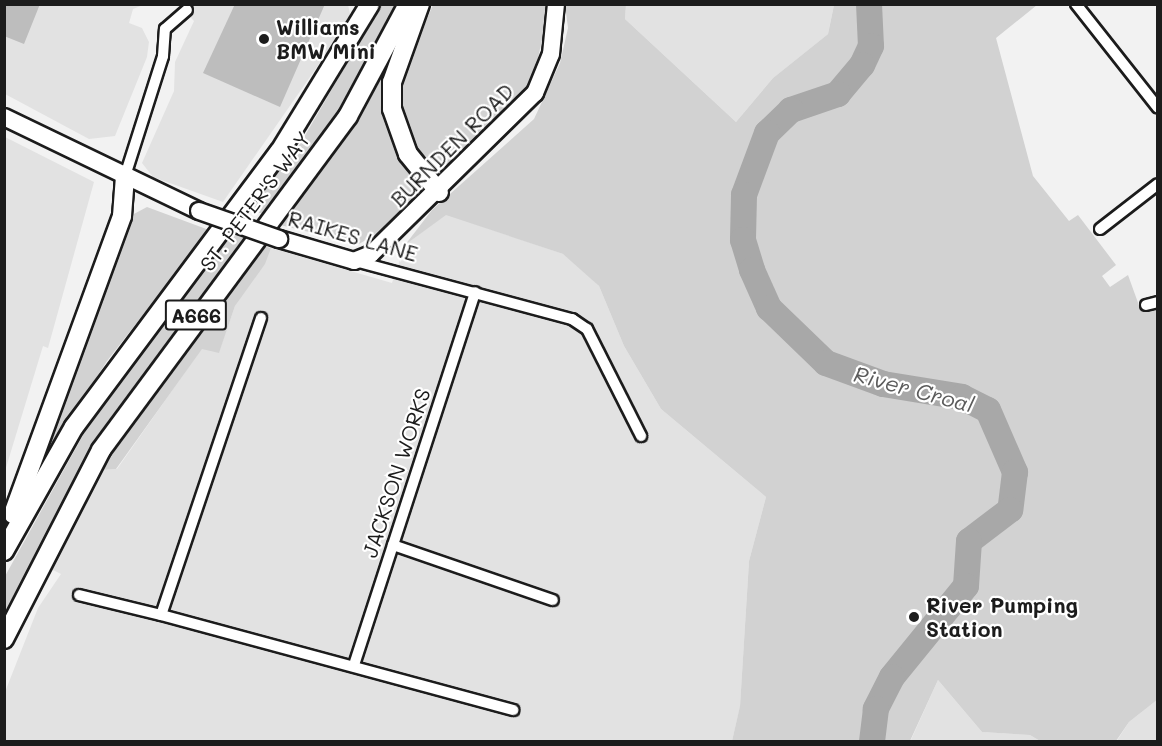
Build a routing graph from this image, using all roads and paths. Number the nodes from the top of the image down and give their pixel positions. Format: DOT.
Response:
graph roads {
  1 [pos="370,4"];
  2 [pos="408,4"];
  3 [pos="420,4"];
  4 [pos="555,4"];
  5 [pos="1076,4"];
  6 [pos="187,10"];
  7 [pos="1158,108"];
  8 [pos="4,117"];
  9 [pos="125,176"];
  10 [pos="1158,184"];
  11 [pos="440,192"];
  12 [pos="1100,229"];
  13 [pos="354,261"];
  14 [pos="475,292"];
  15 [pos="1158,302"];
  16 [pos="1146,305"];
  17 [pos="261,318"];
  18 [pos="641,436"];
  19 [pos="4,538"];
  20 [pos="393,545"];
  21 [pos="4,551"];
  22 [pos="79,595"];
  23 [pos="553,600"];
  24 [pos="160,615"];
  25 [pos="4,639"];
  26 [pos="354,665"];
  27 [pos="513,710"];
  1 -- 21 [label="highway, ST. PETER'S WAY / A666"];
  2 -- 25 [label="highway, ST. PETER'S WAY / A666"];
  3 -- 11 [label="highway"];
  4 -- 11 [label="main road, BURNDEN ROAD"];
  5 -- 7 [label="street"];
  6 -- 9 [label="street"];
  8 -- 9 [label="main road, RAIKES LANE"];
  9 -- 13 [label="main road, RAIKES LANE, bridge"];
  9 -- 19 [label="highway"];
  10 -- 12 [label="street"];
  11 -- 13 [label="main road, BURNDEN ROAD"];
  13 -- 14 [label="street, RAIKES LANE"];
  14 -- 18 [label="street, RAIKES LANE"];
  14 -- 20 [label="street, JACKSON WORKS"];
  15 -- 16 [label="street"];
  17 -- 24 [label="street"];
  20 -- 23 [label="street"];
  20 -- 26 [label="street, JACKSON WORKS"];
  22 -- 24 [label="street"];
  24 -- 26 [label="street"];
  26 -- 27 [label="street"];
}
